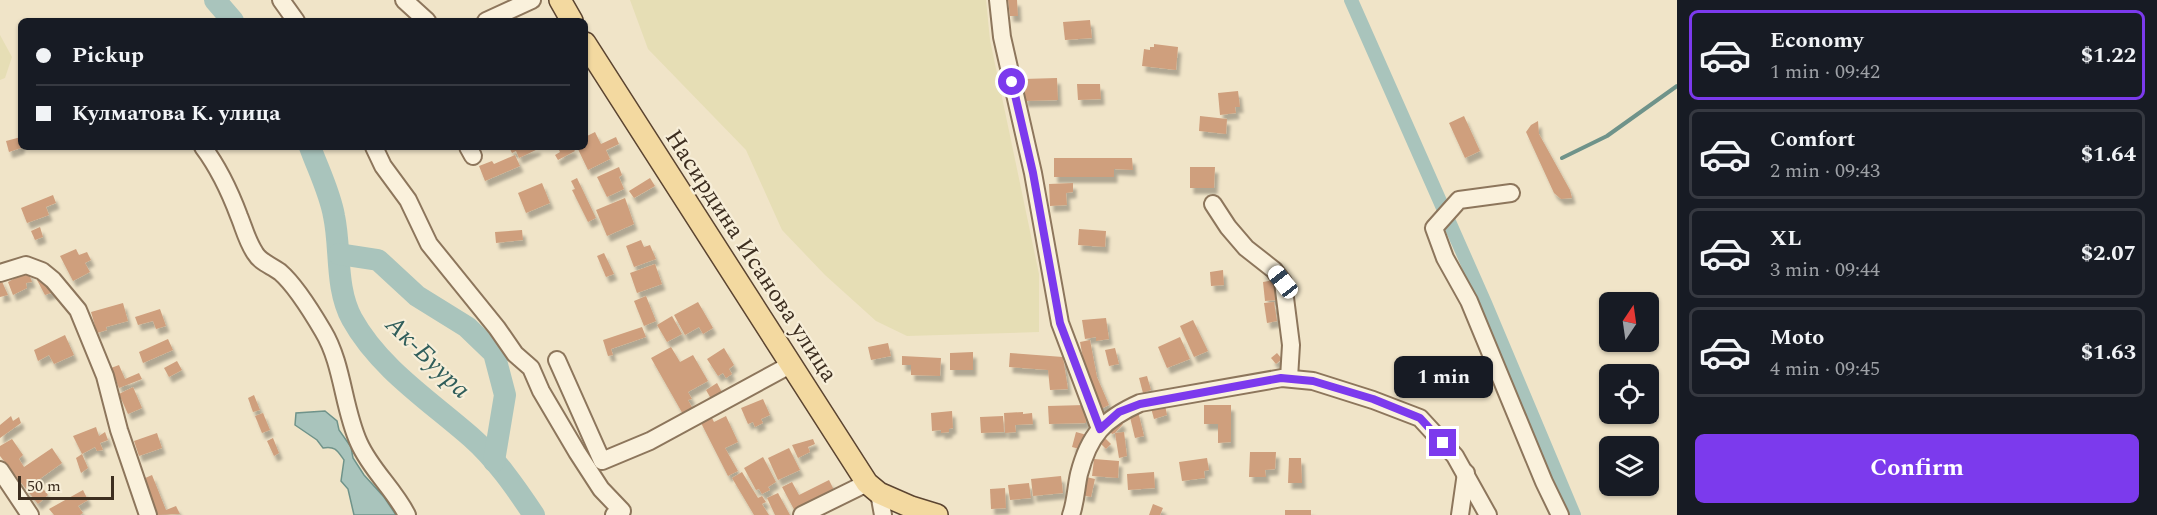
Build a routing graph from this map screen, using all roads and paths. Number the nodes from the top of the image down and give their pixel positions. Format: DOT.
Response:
graph roads {
  1 [pos="281,0"];
  2 [pos="404,0"];
  3 [pos="532,0"];
  4 [pos="560,0"];
  5 [pos="998,0"];
  6 [pos="294,18"];
  7 [pos="424,18"];
  8 [pos="493,18"];
  9 [pos="570,18"];
  10 [pos="588,48"];
  11 [pos="205,150"];
  12 [pos="375,150"];
  13 [pos="1511,193"];
  14 [pos="1213,204"];
  15 [pos="0,273"];
  16 [pos="557,360"];
  17 [pos="790,365"];
  18 [pos="1288,378"];
  19 [pos="1100,429"];
  20 [pos="0,470"];
  21 [pos="1466,473"];
  22 [pos="873,488"];
  23 [pos="927,512"];
  24 [pos="30,515"];
  25 [pos="148,515"];
  26 [pos="407,515"];
  27 [pos="614,515"];
  28 [pos="802,515"];
  29 [pos="883,515"];
  30 [pos="1071,515"];
  31 [pos="1460,515"];
  32 [pos="1488,515"];
  33 [pos="1560,515"];
  1 -- 6 [label="street"];
  2 -- 7 [label="street"];
  3 -- 8 [label="street"];
  4 -- 9 [label="main road"];
  5 -- 19 [label="street"];
  10 -- 17 [label="main road, Насирдина Исанова улица"];
  11 -- 26 [label="street"];
  12 -- 27 [label="street"];
  13 -- 33 [label="street"];
  14 -- 18 [label="street"];
  15 -- 25 [label="street"];
  16 -- 17 [label="street"];
  17 -- 22 [label="main road, Насирдина Исанова улица"];
  18 -- 19 [label="street"];
  18 -- 21 [label="street"];
  19 -- 30 [label="street"];
  20 -- 24 [label="street"];
  21 -- 31 [label="street"];
  21 -- 32 [label="street"];
  22 -- 23 [label="main road"];
  22 -- 28 [label="street"];
  22 -- 29 [label="street"];
}
